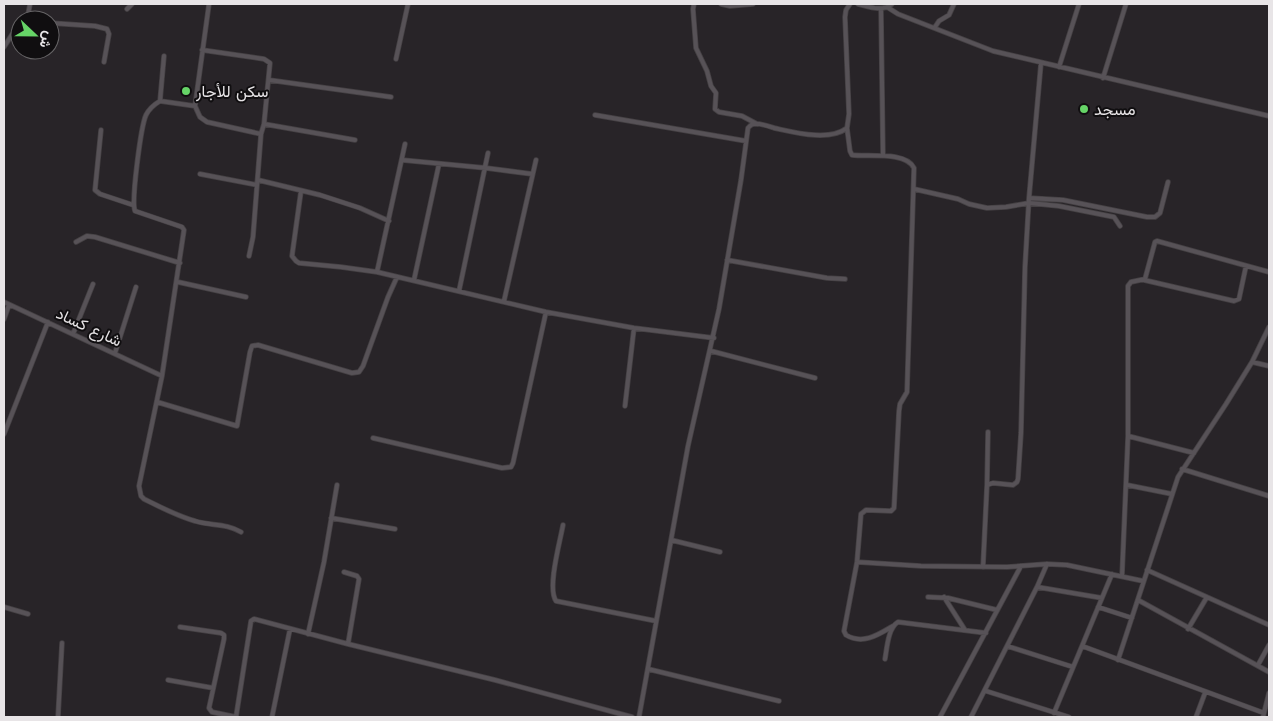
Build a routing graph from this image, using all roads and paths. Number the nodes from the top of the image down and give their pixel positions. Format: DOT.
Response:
graph roads {
  1 [pos="132,4"];
  2 [pos="209,4"];
  3 [pos="408,4"];
  4 [pos="694,4"];
  5 [pos="720,4"];
  6 [pos="753,4"];
  7 [pos="850,4"];
  8 [pos="858,4"];
  9 [pos="892,4"];
  10 [pos="954,4"];
  11 [pos="1079,4"];
  12 [pos="1126,4"];
  13 [pos="887,7"];
  14 [pos="881,8"];
  15 [pos="127,9"];
  16 [pos="60,24"];
  17 [pos="936,27"];
  18 [pos="202,50"];
  19 [pos="164,56"];
  20 [pos="396,59"];
  21 [pos="104,62"];
  22 [pos="1041,63"];
  23 [pos="1059,67"];
  24 [pos="1103,78"];
  25 [pos="269,80"];
  26 [pos="392,97"];
  27 [pos="160,101"];
  28 [pos="195,106"];
  29 [pos="595,116"];
  30 [pos="1269,116"];
  31 [pos="264,124"];
  32 [pos="757,124"];
  33 [pos="847,128"];
  34 [pos="101,130"];
  35 [pos="261,134"];
  36 [pos="355,140"];
  37 [pos="746,141"];
  38 [pos="405,144"];
  39 [pos="488,153"];
  40 [pos="883,155"];
  41 [pos="402,160"];
  42 [pos="536,160"];
  43 [pos="439,164"];
  44 [pos="486,168"];
  45 [pos="200,174"];
  46 [pos="532,174"];
  47 [pos="258,180"];
  48 [pos="1168,182"];
  49 [pos="257,185"];
  50 [pos="914,189"];
  51 [pos="301,191"];
  52 [pos="1029,198"];
  53 [pos="1029,203"];
  54 [pos="133,205"];
  55 [pos="388,221"];
  56 [pos="1120,226"];
  57 [pos="76,242"];
  58 [pos="249,256"];
  59 [pos="728,260"];
  60 [pos="180,262"];
  61 [pos="1246,266"];
  62 [pos="377,272"];
  63 [pos="1269,272"];
  64 [pos="397,277"];
  65 [pos="845,279"];
  66 [pos="414,280"];
  67 [pos="1144,280"];
  68 [pos="178,282"];
  69 [pos="93,284"];
  70 [pos="136,287"];
  71 [pos="459,290"];
  72 [pos="246,297"];
  73 [pos="504,301"];
  74 [pos="4,302"];
  75 [pos="9,305"];
  76 [pos="546,312"];
  77 [pos="4,319"];
  78 [pos="48,322"];
  79 [pos="1269,327"];
  80 [pos="634,328"];
  81 [pos="73,334"];
  82 [pos="714,338"];
  83 [pos="711,351"];
  84 [pos="115,353"];
  85 [pos="1252,362"];
  86 [pos="1269,366"];
  87 [pos="162,376"];
  88 [pos="815,378"];
  89 [pos="157,402"];
  90 [pos="625,406"];
  91 [pos="988,432"];
  92 [pos="4,434"];
  93 [pos="1128,436"];
  94 [pos="373,438"];
  95 [pos="1194,453"];
  96 [pos="1182,469"];
  97 [pos="337,485"];
  98 [pos="987,485"];
  99 [pos="1127,485"];
  100 [pos="1172,494"];
  101 [pos="1269,496"];
  102 [pos="331,518"];
  103 [pos="563,525"];
  104 [pos="396,529"];
  105 [pos="241,532"];
  106 [pos="671,540"];
  107 [pos="720,552"];
  108 [pos="857,562"];
  109 [pos="1047,564"];
  110 [pos="1021,566"];
  111 [pos="983,567"];
  112 [pos="1147,570"];
  113 [pos="344,572"];
  114 [pos="1112,574"];
  115 [pos="1122,576"];
  116 [pos="1143,581"];
  117 [pos="1037,587"];
  118 [pos="928,597"];
  119 [pos="944,597"];
  120 [pos="1207,597"];
  121 [pos="1102,598"];
  122 [pos="1138,600"];
  123 [pos="4,608"];
  124 [pos="1098,608"];
  125 [pos="997,610"];
  126 [pos="28,614"];
  127 [pos="1132,618"];
  128 [pos="656,622"];
  129 [pos="1269,625"];
  130 [pos="893,626"];
  131 [pos="180,627"];
  132 [pos="290,629"];
  133 [pos="1188,629"];
  134 [pos="965,630"];
  135 [pos="986,633"];
  136 [pos="308,634"];
  137 [pos="62,643"];
  138 [pos="348,644"];
  139 [pos="1269,645"];
  140 [pos="1007,646"];
  141 [pos="1082,646"];
  142 [pos="885,659"];
  143 [pos="1118,660"];
  144 [pos="1258,665"];
  145 [pos="1072,668"];
  146 [pos="648,669"];
  147 [pos="1269,672"];
  148 [pos="168,680"];
  149 [pos="213,688"];
  150 [pos="986,691"];
  151 [pos="1204,693"];
  152 [pos="1269,693"];
  153 [pos="779,700"];
  154 [pos="1054,713"];
  155 [pos="1263,715"];
  156 [pos="58,717"];
  157 [pos="236,717"];
  158 [pos="272,717"];
  159 [pos="632,717"];
  160 [pos="639,717"];
  161 [pos="940,717"];
  162 [pos="971,717"];
  163 [pos="1069,717"];
  164 [pos="1196,717"];
  1 -- 15 [label="street"];
  2 -- 18 [label="street"];
  3 -- 20 [label="street"];
  4 -- 32 [label="street"];
  5 -- 6 [label="street"];
  7 -- 33 [label="street"];
  8 -- 14 [label="street"];
  9 -- 13 [label="street"];
  10 -- 17 [label="street"];
  11 -- 23 [label="street"];
  12 -- 24 [label="street"];
  13 -- 14 [label="street"];
  13 -- 17 [label="street"];
  14 -- 40 [label="street"];
  16 -- 21 [label="street"];
  17 -- 22 [label="street"];
  18 -- 25 [label="street"];
  18 -- 28 [label="street"];
  19 -- 27 [label="street"];
  22 -- 23 [label="street"];
  22 -- 52 [label="street"];
  23 -- 24 [label="street"];
  24 -- 30 [label="street"];
  25 -- 26 [label="street"];
  25 -- 31 [label="street"];
  27 -- 28 [label="street"];
  27 -- 54 [label="street"];
  28 -- 35 [label="street"];
  29 -- 37 [label="street"];
  31 -- 35 [label="street"];
  31 -- 36 [label="street"];
  32 -- 33 [label="street"];
  32 -- 37 [label="street"];
  33 -- 40 [label="street"];
  34 -- 54 [label="street"];
  35 -- 47 [label="street"];
  37 -- 59 [label="street"];
  38 -- 41 [label="street"];
  39 -- 44 [label="street"];
  40 -- 50 [label="street"];
  41 -- 43 [label="street"];
  41 -- 55 [label="street"];
  42 -- 46 [label="street"];
  43 -- 44 [label="street"];
  43 -- 66 [label="street"];
  44 -- 46 [label="street"];
  44 -- 71 [label="street"];
  45 -- 49 [label="street"];
  46 -- 73 [label="street"];
  47 -- 49 [label="street"];
  47 -- 51 [label="street"];
  48 -- 52 [label="street"];
  49 -- 58 [label="street"];
  50 -- 53 [label="street"];
  50 -- 108 [label="street"];
  51 -- 55 [label="street"];
  51 -- 62 [label="street"];
  52 -- 53 [label="street"];
  53 -- 56 [label="street"];
  53 -- 98 [label="street"];
  54 -- 60 [label="street"];
  55 -- 62 [label="street"];
  57 -- 60 [label="street"];
  59 -- 65 [label="street"];
  59 -- 82 [label="street"];
  60 -- 68 [label="street"];
  61 -- 63 [label="street"];
  61 -- 67 [label="street"];
  61 -- 67 [label="street"];
  62 -- 64 [label="street"];
  64 -- 66 [label="street"];
  64 -- 89 [label="street"];
  66 -- 71 [label="street"];
  67 -- 93 [label="street"];
  68 -- 72 [label="street"];
  68 -- 87 [label="street"];
  69 -- 81 [label="street"];
  70 -- 84 [label="street"];
  71 -- 73 [label="street"];
  73 -- 76 [label="street"];
  74 -- 75 [label="street, شارع كساد"];
  75 -- 77 [label="street"];
  75 -- 78 [label="street, شارع كساد"];
  76 -- 80 [label="street"];
  76 -- 94 [label="street"];
  78 -- 81 [label="street, شارع كساد"];
  78 -- 92 [label="street"];
  79 -- 85 [label="street"];
  80 -- 82 [label="street"];
  80 -- 90 [label="street"];
  81 -- 84 [label="street, شارع كساد"];
  82 -- 83 [label="street"];
  83 -- 88 [label="street"];
  83 -- 106 [label="street"];
  84 -- 87 [label="street, شارع كساد"];
  85 -- 86 [label="street"];
  85 -- 95 [label="street"];
  87 -- 89 [label="street"];
  89 -- 105 [label="street"];
  91 -- 98 [label="street"];
  93 -- 95 [label="street"];
  93 -- 99 [label="street"];
  95 -- 96 [label="street"];
  96 -- 100 [label="street"];
  96 -- 101 [label="street"];
  97 -- 102 [label="street"];
  98 -- 111 [label="street"];
  99 -- 100 [label="street"];
  99 -- 115 [label="street"];
  100 -- 112 [label="street"];
  102 -- 104 [label="street"];
  102 -- 136 [label="street"];
  103 -- 128 [label="street"];
  106 -- 107 [label="street"];
  106 -- 128 [label="street"];
  108 -- 111 [label="street"];
  108 -- 130 [label="street"];
  109 -- 110 [label="street"];
  109 -- 114 [label="street"];
  109 -- 117 [label="street"];
  110 -- 111 [label="street"];
  110 -- 125 [label="street"];
  112 -- 116 [label="street"];
  112 -- 120 [label="street"];
  113 -- 138 [label="street"];
  114 -- 115 [label="street"];
  114 -- 121 [label="street"];
  115 -- 116 [label="street"];
  116 -- 122 [label="street"];
  117 -- 121 [label="street"];
  117 -- 140 [label="street"];
  118 -- 119 [label="street"];
  119 -- 125 [label="street"];
  119 -- 134 [label="street"];
  120 -- 129 [label="street"];
  120 -- 133 [label="street"];
  121 -- 124 [label="street"];
  122 -- 127 [label="street"];
  122 -- 133 [label="street"];
  123 -- 126 [label="street"];
  124 -- 127 [label="street"];
  124 -- 141 [label="street"];
  125 -- 135 [label="street"];
  127 -- 143 [label="street"];
  128 -- 146 [label="street"];
  130 -- 134 [label="street"];
  130 -- 142 [label="street"];
  131 -- 149 [label="street"];
  132 -- 136 [label="street"];
  132 -- 157 [label="street"];
  132 -- 158 [label="street"];
  133 -- 144 [label="street"];
  134 -- 135 [label="street"];
  135 -- 161 [label="street"];
  136 -- 138 [label="street"];
  137 -- 156 [label="street"];
  138 -- 159 [label="street"];
  139 -- 144 [label="street"];
  140 -- 145 [label="street"];
  140 -- 150 [label="street"];
  141 -- 143 [label="street"];
  141 -- 145 [label="street"];
  143 -- 151 [label="street"];
  144 -- 147 [label="street"];
  145 -- 154 [label="street"];
  146 -- 153 [label="street"];
  146 -- 160 [label="street"];
  148 -- 149 [label="street"];
  149 -- 157 [label="street"];
  150 -- 154 [label="street"];
  150 -- 162 [label="street"];
  151 -- 155 [label="street"];
  151 -- 164 [label="street"];
  152 -- 155 [label="street"];
  154 -- 163 [label="street"];
}
